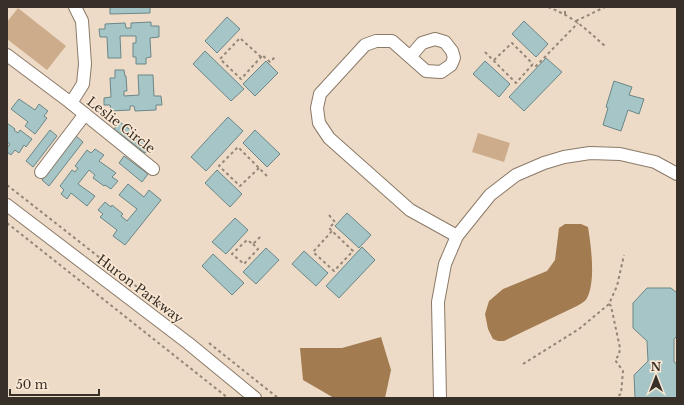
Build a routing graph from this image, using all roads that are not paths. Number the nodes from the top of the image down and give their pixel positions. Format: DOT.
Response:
graph roads {
  1 [pos="76,7"];
  2 [pos="7,55"];
  3 [pos="410,57"];
  4 [pos="71,103"];
  5 [pos="85,114"];
  6 [pos="153,169"];
  7 [pos="40,172"];
  8 [pos="677,174"];
  9 [pos="7,205"];
  10 [pos="457,236"];
  11 [pos="255,398"];
  12 [pos="440,398"];
  1 -- 4 [label="street, Leslie Circle"];
  2 -- 4 [label="street, Leslie Circle"];
  3 -- 10 [label="street"];
  4 -- 5 [label="street, Leslie Circle"];
  5 -- 6 [label="street, Leslie Circle"];
  5 -- 7 [label="street"];
  8 -- 10 [label="street"];
  9 -- 11 [label="street, Huron Parkway"];
  10 -- 12 [label="street"];
}
